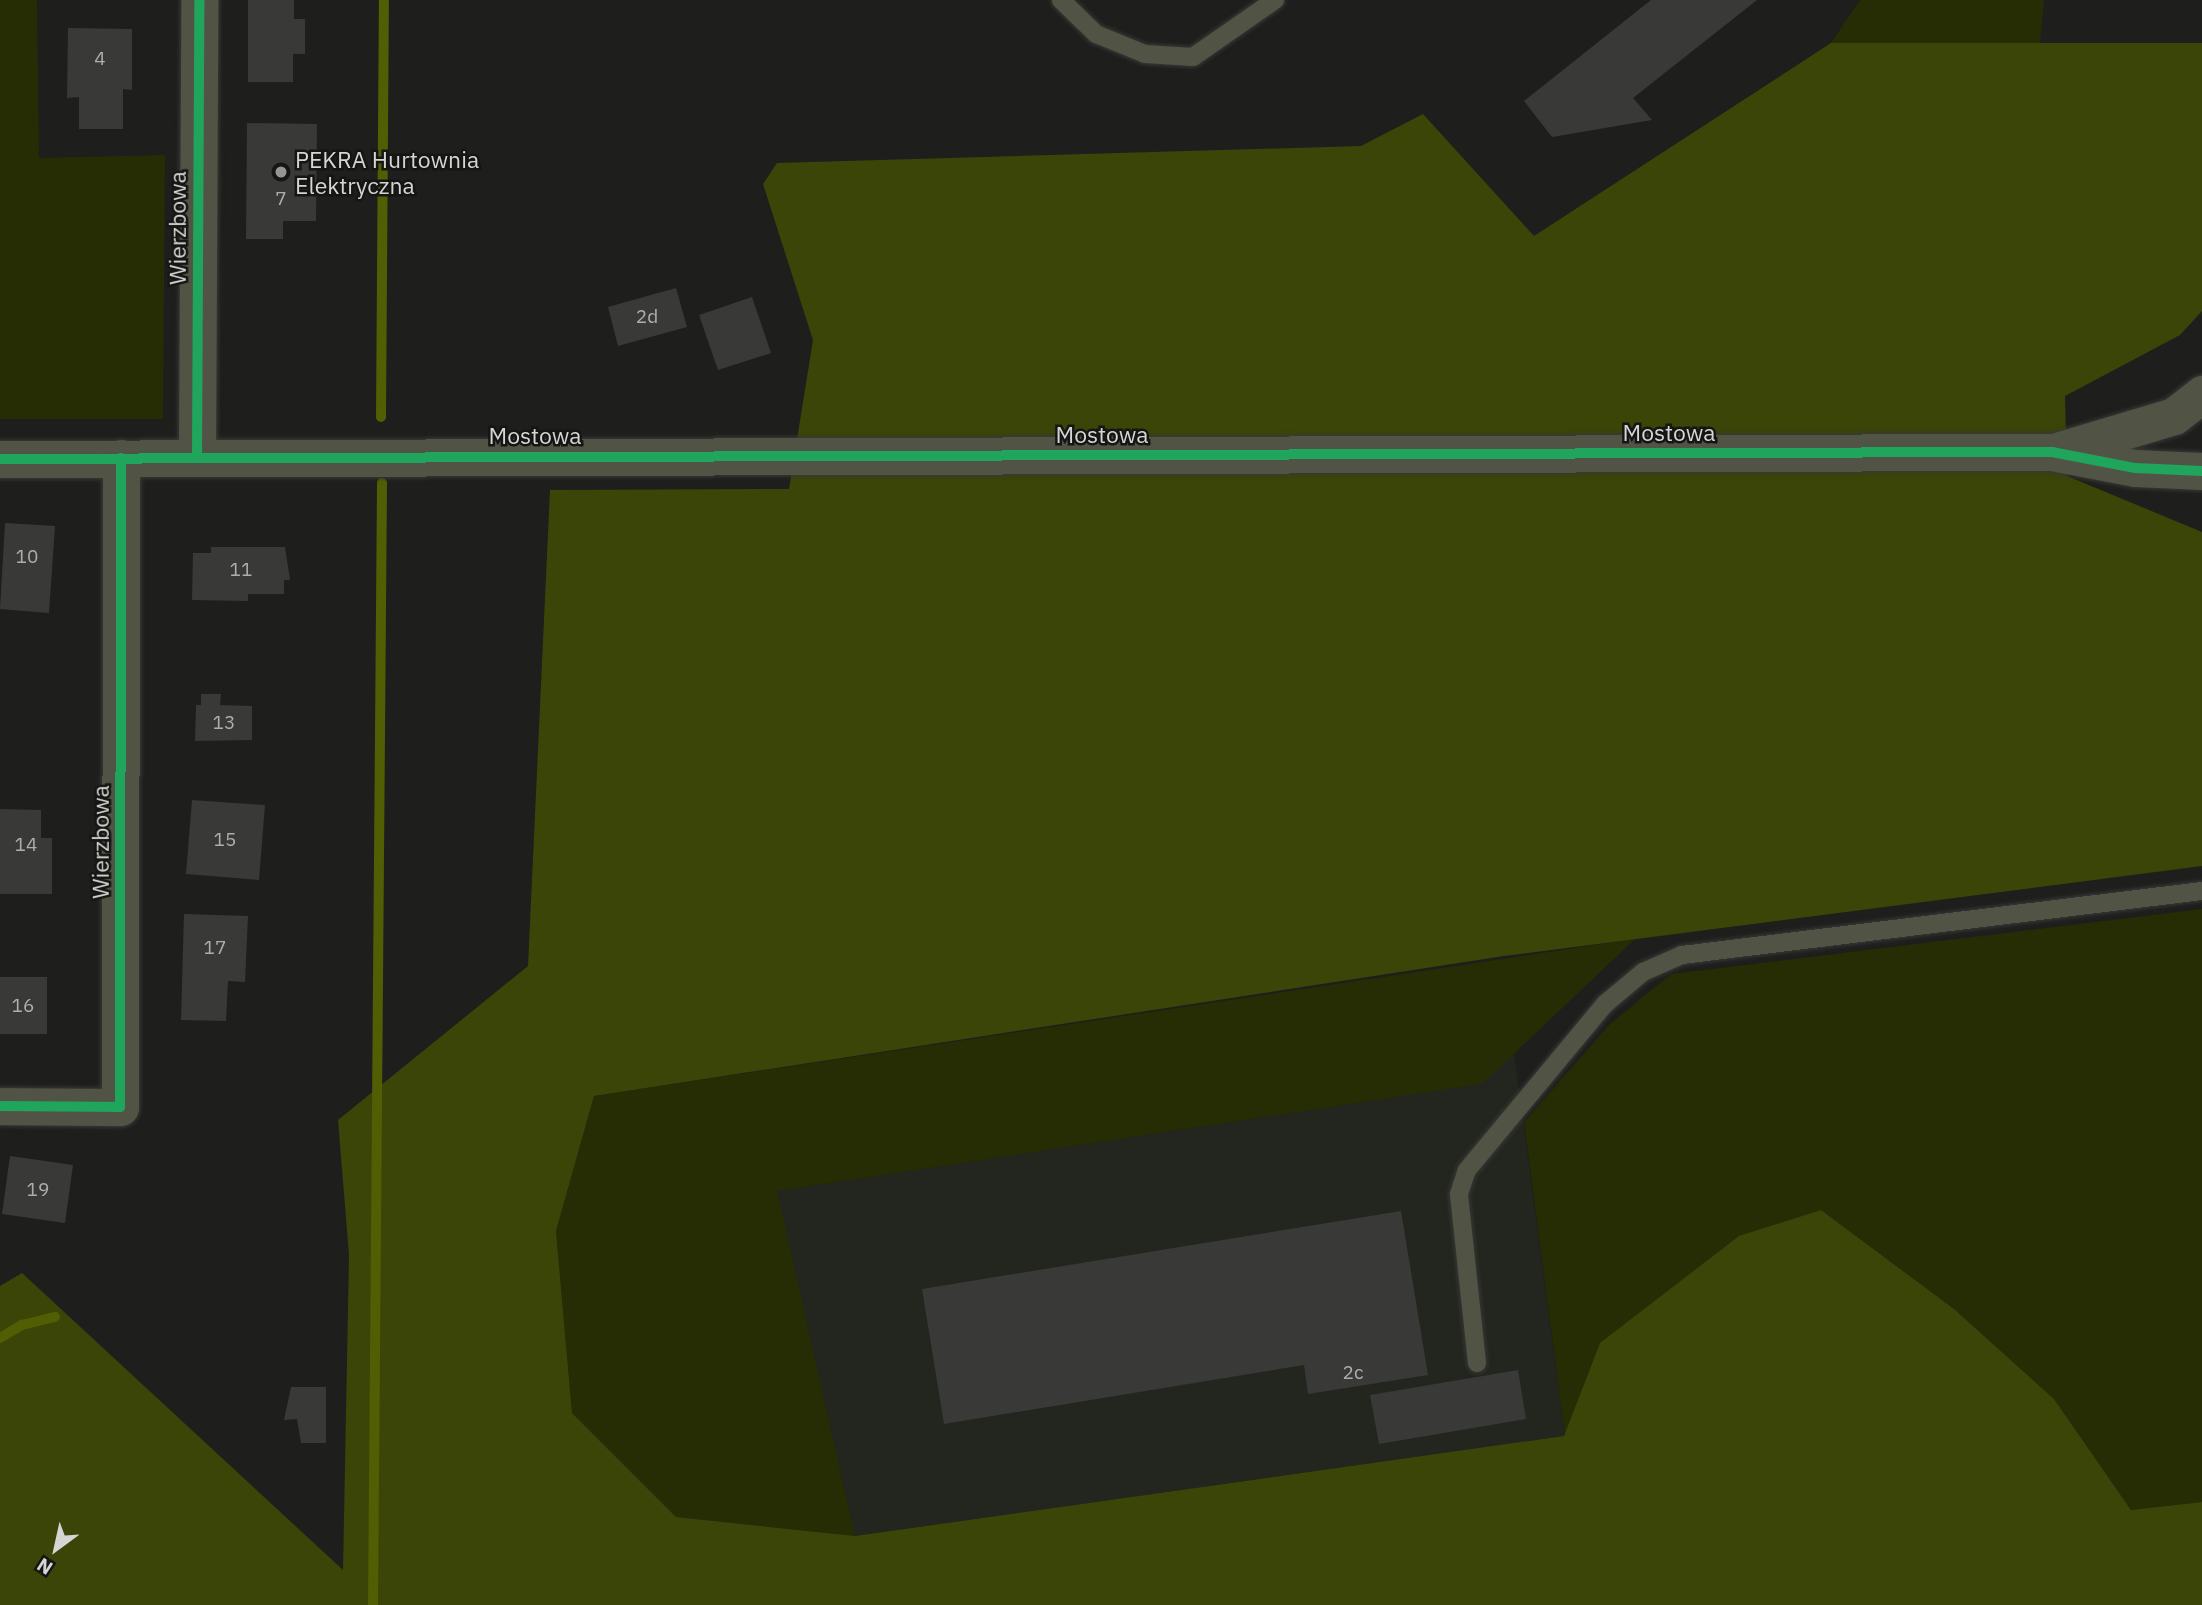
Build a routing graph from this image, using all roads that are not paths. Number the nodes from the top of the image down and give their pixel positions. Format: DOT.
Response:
graph roads {
  1 [pos="199,0"];
  2 [pos="1061,0"];
  3 [pos="1275,0"];
  4 [pos="2202,394"];
  5 [pos="2188,414"];
  6 [pos="2052,452"];
  7 [pos="121,457"];
  8 [pos="197,457"];
  9 [pos="0,459"];
  10 [pos="2202,471"];
  11 [pos="2202,891"];
  12 [pos="0,1106"];
  13 [pos="1477,1363"];
  1 -- 8 [label="street, Wierzbowa"];
  2 -- 3 [label="lane"];
  4 -- 5 [label="street, Mostowa"];
  5 -- 6 [label="street, Mostowa"];
  6 -- 8 [label="street, Mostowa"];
  6 -- 10 [label="street, Mostowa"];
  7 -- 8 [label="street, Mostowa"];
  7 -- 9 [label="street, Mostowa"];
  7 -- 12 [label="street, Wierzbowa"];
  11 -- 13 [label="lane"];
}
